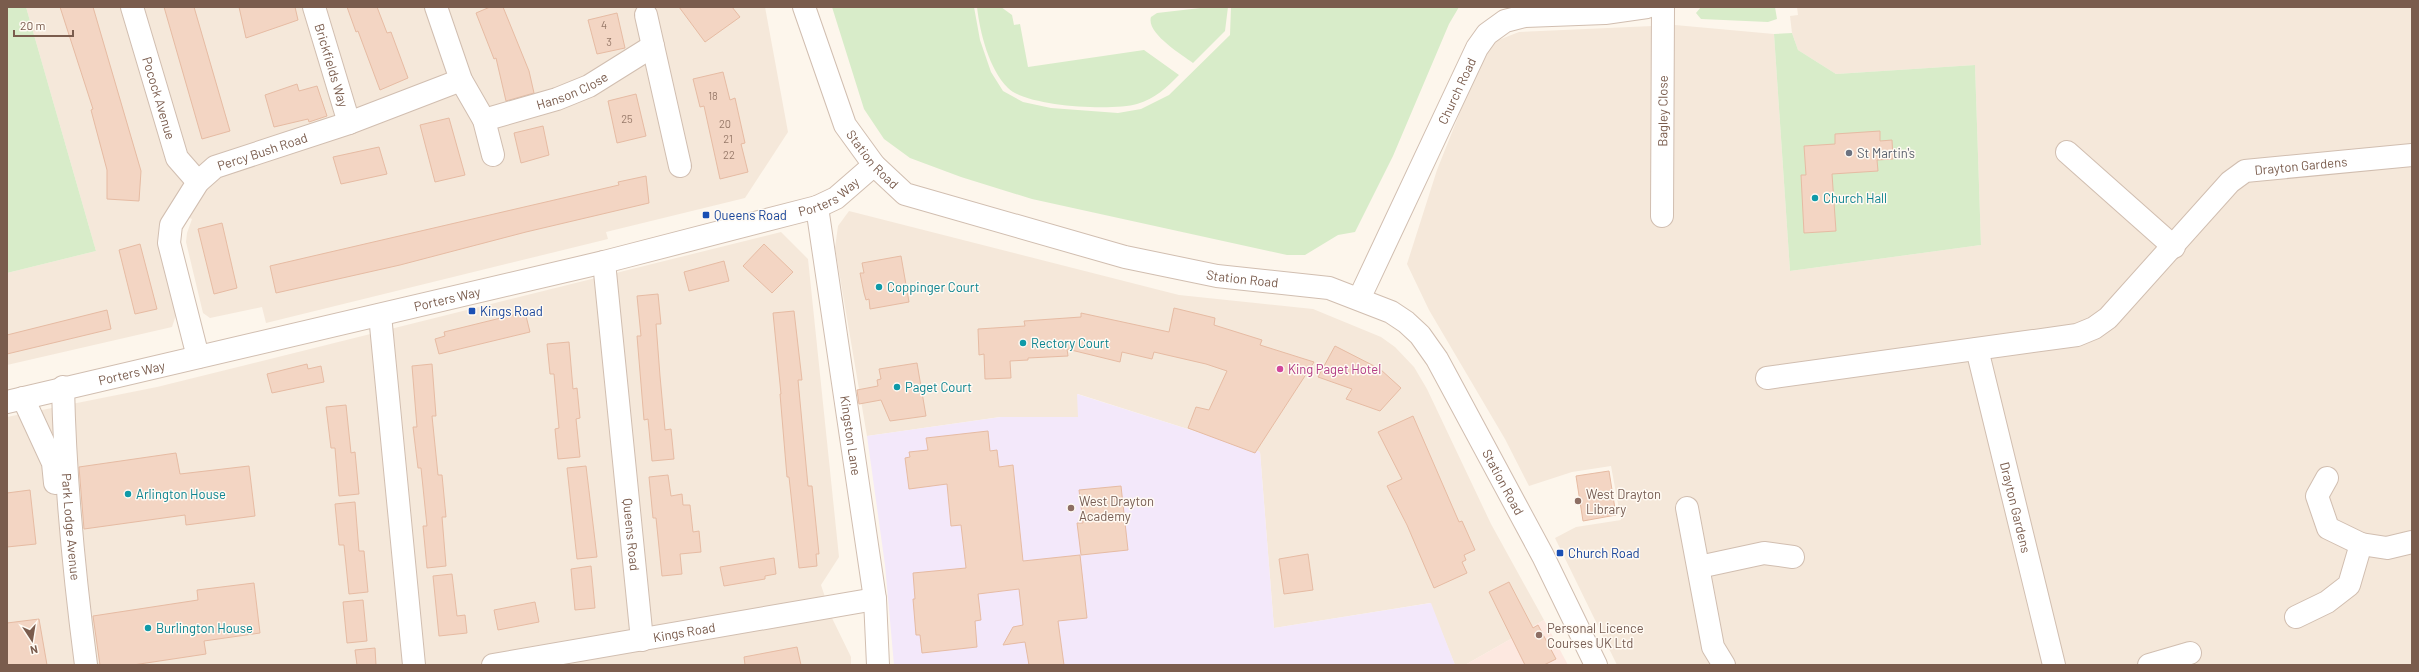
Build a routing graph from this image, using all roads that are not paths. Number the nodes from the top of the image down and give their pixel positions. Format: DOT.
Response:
graph roads {
  1 [pos="132,7"];
  2 [pos="314,7"];
  3 [pos="436,7"];
  4 [pos="804,7"];
  5 [pos="1647,7"];
  6 [pos="1663,7"];
  7 [pos="1504,14"];
  8 [pos="646,15"];
  9 [pos="653,46"];
  10 [pos="461,80"];
  11 [pos="484,120"];
  12 [pos="349,123"];
  13 [pos="2067,152"];
  14 [pos="493,155"];
  15 [pos="2412,155"];
  16 [pos="874,165"];
  17 [pos="680,166"];
  18 [pos="198,182"];
  19 [pos="817,207"];
  20 [pos="1662,216"];
  21 [pos="2174,247"];
  22 [pos="604,262"];
  23 [pos="1359,299"];
  24 [pos="380,315"];
  25 [pos="1977,349"];
  26 [pos="198,357"];
  27 [pos="1767,378"];
  28 [pos="63,388"];
  29 [pos="15,400"];
  30 [pos="2327,478"];
  31 [pos="1687,508"];
  32 [pos="2412,542"];
  33 [pos="2361,544"];
  34 [pos="1793,557"];
  35 [pos="1699,567"];
  36 [pos="875,599"];
  37 [pos="2296,617"];
  38 [pos="642,640"];
  39 [pos="2190,653"];
  40 [pos="73,665"];
  41 [pos="86,665"];
  42 [pos="414,665"];
  43 [pos="493,665"];
  44 [pos="878,665"];
  45 [pos="1596,665"];
  46 [pos="1724,665"];
  47 [pos="2054,665"];
  48 [pos="2150,665"];
  1 -- 18 [label="street, Pocock Avenue"];
  2 -- 12 [label="street, Brickfields Way"];
  3 -- 10 [label="street"];
  4 -- 16 [label="street, Station Road"];
  5 -- 7 [label="street, Church Road"];
  6 -- 20 [label="street, Bagley Close"];
  7 -- 23 [label="street, Church Road"];
  8 -- 9 [label="street"];
  9 -- 11 [label="street, Hanson Close"];
  9 -- 17 [label="street"];
  10 -- 11 [label="street"];
  10 -- 12 [label="street, Percy Bush Road"];
  11 -- 14 [label="street"];
  12 -- 18 [label="street, Percy Bush Road"];
  13 -- 21 [label="street"];
  15 -- 21 [label="street, Drayton Gardens"];
  16 -- 19 [label="street, Porters Way"];
  16 -- 23 [label="street, Station Road"];
  18 -- 26 [label="street, Percy Bush Road"];
  19 -- 22 [label="street, Porters Way"];
  19 -- 36 [label="street, Kingston Lane"];
  21 -- 25 [label="street, Drayton Gardens"];
  22 -- 24 [label="street, Porters Way"];
  22 -- 38 [label="street, Queens Road"];
  23 -- 45 [label="street, Station Road"];
  24 -- 26 [label="street, Porters Way"];
  24 -- 42 [label="street"];
  25 -- 27 [label="street, Drayton Gardens"];
  25 -- 47 [label="street, Drayton Gardens"];
  26 -- 28 [label="street, Porters Way"];
  28 -- 29 [label="street, Porters Way"];
  28 -- 41 [label="street, Park Lodge Avenue"];
  29 -- 40 [label="street, Park Lodge Avenue"];
  30 -- 33 [label="street"];
  31 -- 35 [label="street"];
  32 -- 33 [label="street"];
  33 -- 37 [label="street"];
  34 -- 35 [label="street"];
  35 -- 46 [label="street"];
  36 -- 38 [label="street, Kings Road"];
  36 -- 44 [label="street, Kingston Lane"];
  38 -- 43 [label="street, Kings Road"];
  39 -- 48 [label="street"];
}
